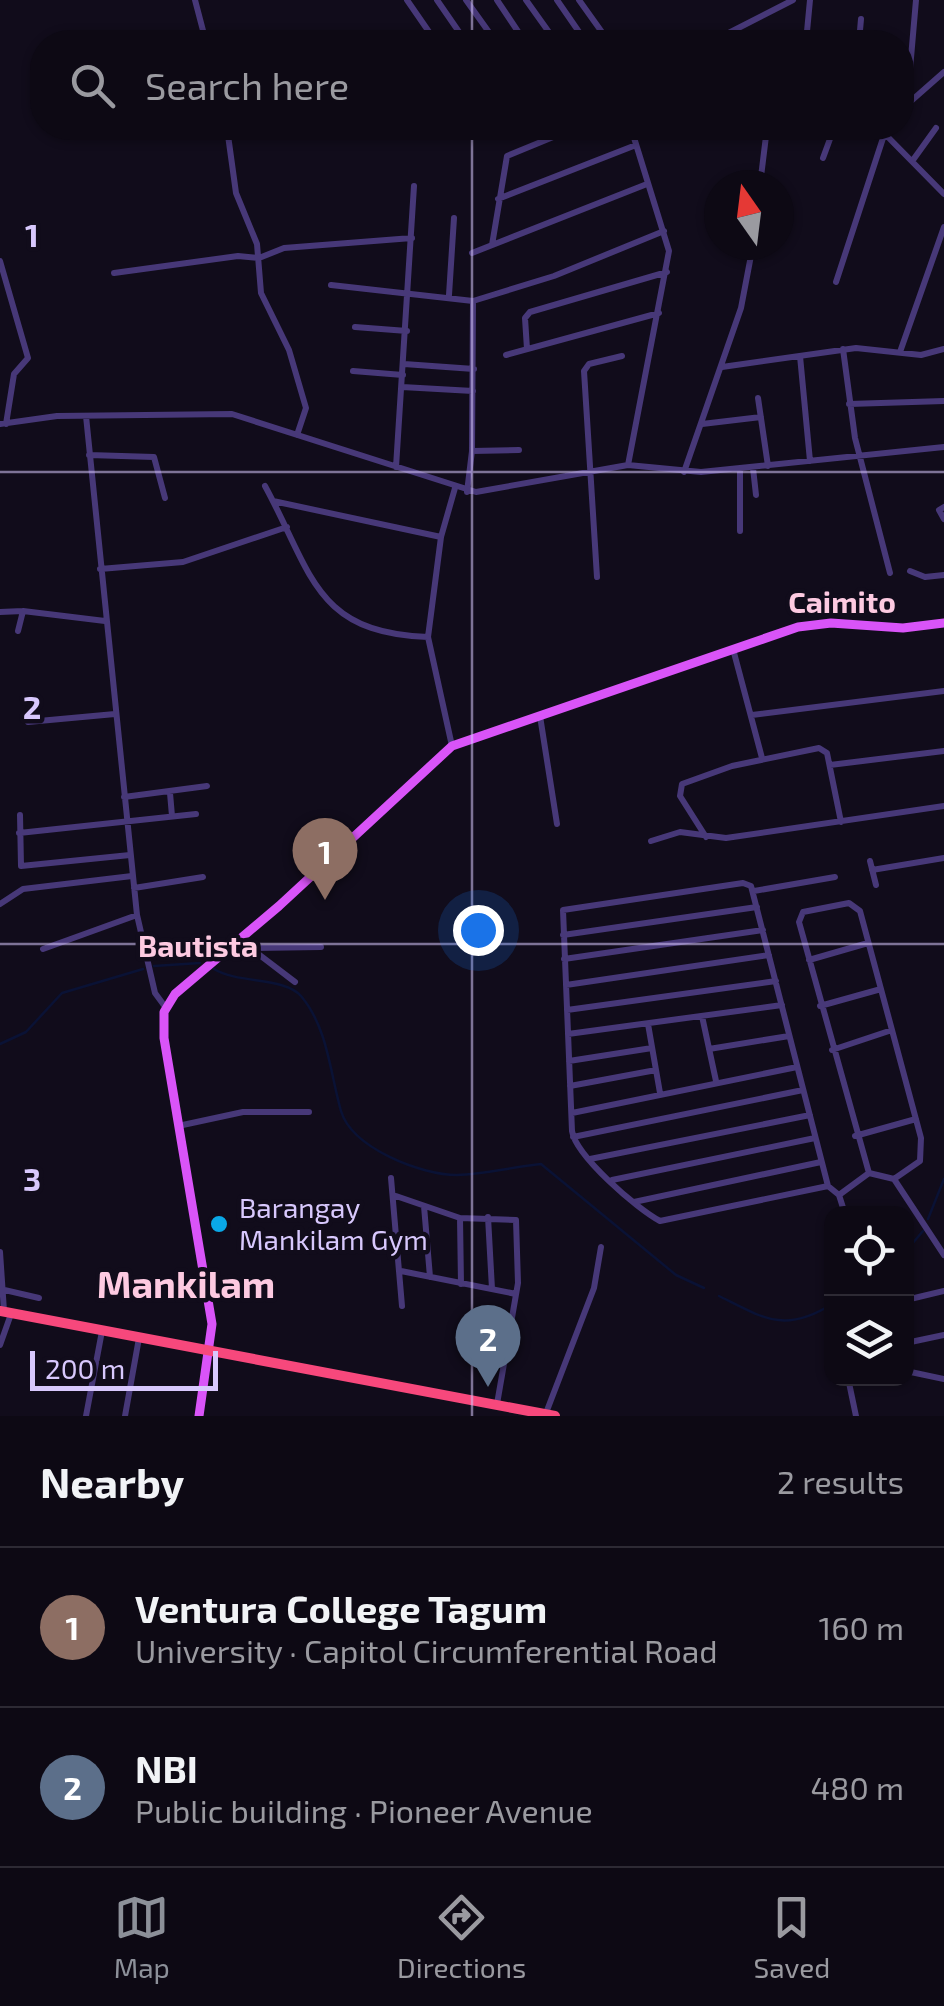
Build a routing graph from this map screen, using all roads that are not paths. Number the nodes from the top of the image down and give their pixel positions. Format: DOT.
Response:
graph roads {
  1 [pos="195,0"];
  2 [pos="407,0"];
  3 [pos="437,0"];
  4 [pos="466,0"];
  5 [pos="496,0"];
  6 [pos="526,0"];
  7 [pos="556,0"];
  8 [pos="579,0"];
  9 [pos="793,0"];
  10 [pos="810,0"];
  11 [pos="916,0"];
  12 [pos="862,19"];
  13 [pos="203,30"];
  14 [pos="428,30"];
  15 [pos="458,30"];
  16 [pos="487,30"];
  17 [pos="517,30"];
  18 [pos="547,30"];
  19 [pos="577,30"];
  20 [pos="600,30"];
  21 [pos="734,30"];
  22 [pos="807,30"];
  23 [pos="861,30"];
  24 [pos="913,30"];
  25 [pos="944,72"];
  26 [pos="914,98"];
  27 [pos="936,128"];
  28 [pos="229,140"];
  29 [pos="545,140"];
  30 [pos="635,140"];
  31 [pos="766,140"];
  32 [pos="830,140"];
  33 [pos="878,140"];
  34 [pos="892,140"];
  35 [pos="636,145"];
  36 [pos="823,158"];
  37 [pos="913,160"];
  38 [pos="762,170"];
  39 [pos="648,184"];
  40 [pos="414,186"];
  41 [pos="944,194"];
  42 [pos="498,199"];
  43 [pos="454,218"];
  44 [pos="944,227"];
  45 [pos="664,231"];
  46 [pos="412,238"];
  47 [pos="491,246"];
  48 [pos="472,253"];
  49 [pos="259,258"];
  50 [pos="750,260"];
  51 [pos="0,262"];
  52 [pos="667,272"];
  53 [pos="114,273"];
  54 [pos="836,282"];
  55 [pos="331,285"];
  56 [pos="409,291"];
  57 [pos="449,295"];
  58 [pos="472,301"];
  59 [pos="660,312"];
  60 [pos="355,327"];
  61 [pos="407,331"];
  62 [pos="944,348"];
  63 [pos="527,349"];
  64 [pos="844,349"];
  65 [pos="900,352"];
  66 [pos="506,355"];
  67 [pos="622,356"];
  68 [pos="800,356"];
  69 [pos="404,364"];
  70 [pos="722,368"];
  71 [pos="474,370"];
  72 [pos="352,371"];
  73 [pos="403,375"];
  74 [pos="402,387"];
  75 [pos="474,392"];
  76 [pos="758,398"];
  77 [pos="944,402"];
  78 [pos="849,404"];
  79 [pos="86,416"];
  80 [pos="761,417"];
  81 [pos="3,424"];
  82 [pos="701,424"];
  83 [pos="297,435"];
  84 [pos="944,447"];
  85 [pos="519,450"];
  86 [pos="472,451"];
  87 [pos="859,454"];
  88 [pos="89,456"];
  89 [pos="810,461"];
  90 [pos="628,465"];
  91 [pos="768,466"];
  92 [pos="396,467"];
  93 [pos="740,468"];
  94 [pos="754,468"];
  95 [pos="594,472"];
  96 [pos="684,472"];
  97 [pos="265,486"];
  98 [pos="455,488"];
  99 [pos="468,492"];
  100 [pos="756,495"];
  101 [pos="166,498"];
  102 [pos="273,501"];
  103 [pos="944,507"];
  104 [pos="944,520"];
  105 [pos="287,527"];
  106 [pos="740,531"];
  107 [pos="441,536"];
  108 [pos="100,569"];
  109 [pos="910,571"];
  110 [pos="890,574"];
  111 [pos="944,576"];
  112 [pos="597,577"];
  113 [pos="23,611"];
  114 [pos="0,612"];
  115 [pos="105,621"];
  116 [pos="944,624"];
  117 [pos="18,631"];
  118 [pos="428,636"];
  119 [pos="732,650"];
  120 [pos="944,691"];
  121 [pos="115,714"];
  122 [pos="752,714"];
  123 [pos="540,716"];
  124 [pos="28,722"];
  125 [pos="452,746"];
  126 [pos="944,751"];
  127 [pos="762,758"];
  128 [pos="830,766"];
  129 [pos="207,786"];
  130 [pos="170,793"];
  131 [pos="124,797"];
  132 [pos="944,806"];
  133 [pos="20,814"];
  134 [pos="196,814"];
  135 [pos="172,816"];
  136 [pos="126,820"];
  137 [pos="841,822"];
  138 [pos="557,824"];
  139 [pos="19,833"];
  140 [pos="707,838"];
  141 [pos="651,841"];
  142 [pos="130,855"];
  143 [pos="944,858"];
  144 [pos="132,876"];
  145 [pos="203,877"];
  146 [pos="835,877"];
  147 [pos="876,885"];
  148 [pos="134,888"];
  149 [pos="754,891"];
  150 [pos="0,904"];
  151 [pos="757,907"];
  152 [pos="137,915"];
  153 [pos="763,930"];
  154 [pos="564,936"];
  155 [pos="240,940"];
  156 [pos="868,943"];
  157 [pos="320,947"];
  158 [pos="251,948"];
  159 [pos="43,949"];
  160 [pos="769,955"];
  161 [pos="564,959"];
  162 [pos="808,960"];
  163 [pos="776,981"];
  164 [pos="295,982"];
  165 [pos="566,985"];
  166 [pos="881,989"];
  167 [pos="782,1004"];
  168 [pos="820,1006"];
  169 [pos="166,1008"];
  170 [pos="567,1010"];
  171 [pos="702,1016"];
  172 [pos="648,1024"];
  173 [pos="892,1030"];
  174 [pos="568,1034"];
  175 [pos="790,1036"];
  176 [pos="652,1048"];
  177 [pos="709,1048"];
  178 [pos="832,1050"];
  179 [pos="569,1061"];
  180 [pos="797,1067"];
  181 [pos="656,1070"];
  182 [pos="716,1081"];
  183 [pos="570,1086"];
  184 [pos="803,1090"];
  185 [pos="660,1093"];
  186 [pos="309,1112"];
  187 [pos="572,1113"];
  188 [pos="810,1114"];
  189 [pos="916,1118"];
  190 [pos="178,1126"];
  191 [pos="855,1136"];
  192 [pos="573,1137"];
  193 [pos="816,1138"];
  194 [pos="589,1159"];
  195 [pos="822,1162"];
  196 [pos="869,1173"];
  197 [pos="391,1178"];
  198 [pos="894,1179"];
  199 [pos="610,1180"];
  200 [pos="828,1186"];
  201 [pos="839,1195"];
  202 [pos="396,1196"];
  203 [pos="633,1202"];
  204 [pos="424,1206"];
  205 [pos="842,1206"];
  206 [pos="488,1217"];
  207 [pos="460,1218"];
  208 [pos="601,1247"];
  209 [pos="944,1250"];
  210 [pos="0,1252"];
  211 [pos="401,1271"];
  212 [pos="430,1277"];
  213 [pos="461,1284"];
  214 [pos="248,1288"];
  215 [pos="492,1288"];
  216 [pos="3,1290"];
  217 [pos="944,1291"];
  218 [pos="516,1294"];
  219 [pos="39,1298"];
  220 [pos="208,1298"];
  221 [pos="914,1298"];
  222 [pos="402,1306"];
  223 [pos="5,1312"];
  224 [pos="102,1330"];
  225 [pos="944,1335"];
  226 [pos="140,1337"];
  227 [pos="914,1341"];
  228 [pos="0,1345"];
  229 [pos="212,1352"];
  230 [pos="914,1373"];
  231 [pos="944,1379"];
  232 [pos="850,1386"];
  233 [pos="497,1406"];
  234 [pos="550,1415"];
  235 [pos="86,1416"];
  236 [pos="125,1416"];
  237 [pos="199,1416"];
  238 [pos="856,1416"];
  1 -- 13 [label="street"];
  2 -- 14 [label="street"];
  3 -- 15 [label="street"];
  4 -- 16 [label="street"];
  5 -- 17 [label="street"];
  6 -- 18 [label="street"];
  7 -- 19 [label="street"];
  8 -- 20 [label="street"];
  9 -- 21 [label="street"];
  10 -- 22 [label="street"];
  11 -- 24 [label="street"];
  12 -- 23 [label="street"];
  25 -- 26 [label="street"];
  27 -- 37 [label="street"];
  28 -- 49 [label="street"];
  29 -- 42 [label="street"];
  30 -- 35 [label="street"];
  31 -- 38 [label="street"];
  32 -- 36 [label="street"];
  33 -- 54 [label="street"];
  34 -- 37 [label="street"];
  35 -- 39 [label="street"];
  35 -- 42 [label="street"];
  37 -- 41 [label="street"];
  39 -- 45 [label="street"];
  39 -- 47 [label="street"];
  40 -- 46 [label="street"];
  42 -- 47 [label="street"];
  43 -- 57 [label="street"];
  44 -- 65 [label="street"];
  45 -- 52 [label="street"];
  45 -- 58 [label="street"];
  46 -- 49 [label="street"];
  46 -- 56 [label="street"];
  47 -- 48 [label="street"];
  49 -- 53 [label="street"];
  49 -- 83 [label="street"];
  50 -- 70 [label="street"];
  51 -- 81 [label="street"];
  52 -- 59 [label="street"];
  52 -- 63 [label="street"];
  55 -- 56 [label="street"];
  56 -- 57 [label="street"];
  56 -- 61 [label="street"];
  57 -- 58 [label="street"];
  58 -- 71 [label="street"];
  59 -- 63 [label="street"];
  59 -- 90 [label="street"];
  60 -- 61 [label="street"];
  61 -- 69 [label="street"];
  62 -- 65 [label="street"];
  63 -- 66 [label="street"];
  64 -- 65 [label="street"];
  64 -- 68 [label="street"];
  64 -- 78 [label="street"];
  67 -- 95 [label="street"];
  68 -- 70 [label="street"];
  68 -- 89 [label="street"];
  69 -- 71 [label="street"];
  69 -- 73 [label="street"];
  70 -- 82 [label="street"];
  71 -- 75 [label="street"];
  72 -- 73 [label="street"];
  73 -- 74 [label="street"];
  74 -- 75 [label="street"];
  74 -- 92 [label="street"];
  75 -- 86 [label="street"];
  76 -- 80 [label="street"];
  77 -- 78 [label="street"];
  78 -- 87 [label="street"];
  79 -- 81 [label="street"];
  79 -- 83 [label="street"];
  79 -- 88 [label="street"];
  80 -- 82 [label="street"];
  80 -- 91 [label="street"];
  82 -- 96 [label="street"];
  83 -- 92 [label="street"];
  84 -- 87 [label="street"];
  85 -- 86 [label="street"];
  86 -- 99 [label="street"];
  87 -- 89 [label="street"];
  87 -- 110 [label="street"];
  88 -- 101 [label="street"];
  88 -- 108 [label="street"];
  89 -- 91 [label="street"];
  90 -- 95 [label="street"];
  90 -- 96 [label="street"];
  91 -- 94 [label="street"];
  92 -- 98 [label="street"];
  93 -- 94 [label="street"];
  93 -- 96 [label="street"];
  93 -- 106 [label="street"];
  94 -- 100 [label="street"];
  95 -- 99 [label="street"];
  95 -- 112 [label="street"];
  97 -- 102 [label="street"];
  98 -- 99 [label="street"];
  98 -- 107 [label="street"];
  102 -- 105 [label="street"];
  102 -- 107 [label="street"];
  103 -- 104 [label="street"];
  105 -- 108 [label="street"];
  105 -- 118 [label="street"];
  107 -- 118 [label="street"];
  108 -- 115 [label="street"];
  109 -- 111 [label="street"];
  113 -- 114 [label="street"];
  113 -- 115 [label="street"];
  113 -- 117 [label="street"];
  115 -- 121 [label="street"];
  116 -- 119 [label="main road"];
  118 -- 125 [label="street"];
  119 -- 122 [label="street"];
  119 -- 123 [label="main road"];
  120 -- 122 [label="street"];
  121 -- 124 [label="street"];
  121 -- 131 [label="street"];
  122 -- 127 [label="street"];
  123 -- 125 [label="main road"];
  123 -- 138 [label="street"];
  125 -- 155 [label="main road"];
  126 -- 128 [label="street"];
  127 -- 128 [label="street"];
  127 -- 140 [label="street"];
  128 -- 137 [label="street"];
  129 -- 130 [label="street"];
  130 -- 131 [label="street"];
  130 -- 135 [label="street"];
  131 -- 136 [label="street"];
  132 -- 137 [label="street"];
  133 -- 139 [label="street"];
  134 -- 135 [label="street"];
  135 -- 136 [label="street"];
  136 -- 139 [label="street"];
  136 -- 142 [label="street"];
  137 -- 140 [label="street"];
  139 -- 142 [label="street"];
  140 -- 141 [label="street"];
  142 -- 144 [label="street"];
  143 -- 147 [label="street"];
  144 -- 148 [label="street"];
  144 -- 150 [label="street"];
  145 -- 148 [label="street"];
  146 -- 149 [label="street"];
  148 -- 152 [label="street"];
  149 -- 151 [label="street"];
  149 -- 154 [label="street"];
  151 -- 153 [label="street"];
  151 -- 154 [label="street"];
  152 -- 159 [label="street"];
  152 -- 169 [label="street"];
  153 -- 160 [label="street"];
  153 -- 161 [label="street"];
  154 -- 161 [label="street"];
  155 -- 158 [label="street"];
  155 -- 169 [label="main road"];
  156 -- 162 [label="street"];
  156 -- 162 [label="street"];
  156 -- 166 [label="street"];
  157 -- 158 [label="street"];
  158 -- 164 [label="street"];
  160 -- 163 [label="street"];
  160 -- 165 [label="street"];
  161 -- 165 [label="street"];
  162 -- 168 [label="street"];
  163 -- 167 [label="street"];
  163 -- 170 [label="street"];
  165 -- 170 [label="street"];
  166 -- 168 [label="street"];
  166 -- 173 [label="street"];
  167 -- 171 [label="street"];
  167 -- 175 [label="street"];
  168 -- 178 [label="street"];
  169 -- 190 [label="main road"];
  170 -- 174 [label="street"];
  171 -- 172 [label="street"];
  171 -- 177 [label="street"];
  172 -- 174 [label="street"];
  172 -- 176 [label="street"];
  173 -- 178 [label="street"];
  173 -- 189 [label="street"];
  174 -- 179 [label="street"];
  175 -- 177 [label="street"];
  175 -- 180 [label="street"];
  176 -- 179 [label="street"];
  176 -- 181 [label="street"];
  177 -- 182 [label="street"];
  178 -- 191 [label="street"];
  179 -- 183 [label="street"];
  180 -- 182 [label="street"];
  180 -- 184 [label="street"];
  181 -- 183 [label="street"];
  181 -- 185 [label="street"];
  182 -- 185 [label="street"];
  183 -- 187 [label="street"];
  184 -- 188 [label="street"];
  184 -- 192 [label="street"];
  185 -- 187 [label="street"];
  186 -- 190 [label="street"];
  187 -- 192 [label="street"];
  188 -- 193 [label="street"];
  188 -- 194 [label="street"];
  189 -- 191 [label="street"];
  189 -- 198 [label="street"];
  190 -- 220 [label="main road"];
  191 -- 196 [label="street"];
  192 -- 194 [label="street"];
  193 -- 195 [label="street"];
  193 -- 199 [label="street"];
  194 -- 199 [label="street"];
  195 -- 200 [label="street"];
  195 -- 203 [label="street"];
  196 -- 198 [label="street"];
  196 -- 201 [label="street"];
  197 -- 202 [label="street"];
  198 -- 209 [label="street"];
  199 -- 203 [label="street"];
  200 -- 201 [label="street"];
  200 -- 203 [label="street"];
  201 -- 205 [label="street"];
  202 -- 204 [label="street"];
  202 -- 211 [label="street"];
  204 -- 207 [label="street"];
  204 -- 212 [label="street"];
  206 -- 207 [label="street"];
  206 -- 215 [label="street"];
  206 -- 218 [label="street"];
  207 -- 213 [label="street"];
  208 -- 234 [label="street"];
  210 -- 216 [label="street"];
  211 -- 212 [label="street"];
  211 -- 222 [label="street"];
  212 -- 213 [label="street"];
  213 -- 215 [label="street"];
  214 -- 220 [label="street"];
  215 -- 218 [label="street"];
  216 -- 219 [label="street"];
  216 -- 223 [label="street"];
  217 -- 221 [label="street"];
  218 -- 233 [label="street"];
  220 -- 229 [label="main road"];
  223 -- 224 [label="highway"];
  223 -- 228 [label="street"];
  224 -- 226 [label="highway"];
  224 -- 235 [label="street"];
  225 -- 227 [label="street"];
  226 -- 229 [label="highway"];
  226 -- 236 [label="street"];
  229 -- 233 [label="highway"];
  229 -- 237 [label="main road"];
  230 -- 231 [label="street"];
  232 -- 238 [label="street"];
  233 -- 234 [label="highway"];
}
